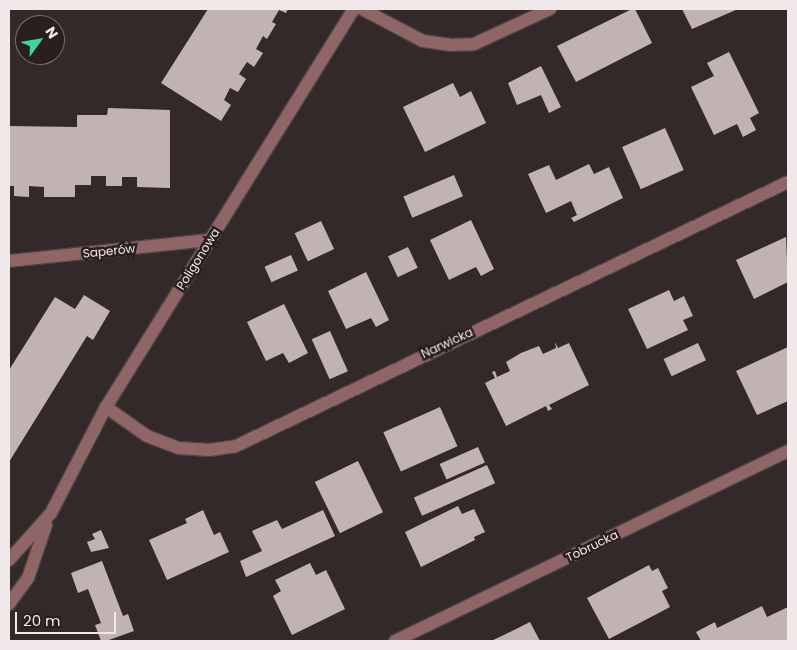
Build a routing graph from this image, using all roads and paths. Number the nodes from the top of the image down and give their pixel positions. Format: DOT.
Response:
graph roads {
  1 [pos="354,9"];
  2 [pos="362,9"];
  3 [pos="550,9"];
  4 [pos="788,182"];
  5 [pos="210,240"];
  6 [pos="9,261"];
  7 [pos="106,407"];
  8 [pos="788,451"];
  9 [pos="51,513"];
  10 [pos="9,560"];
  11 [pos="9,604"];
  12 [pos="395,641"];
  1 -- 5 [label="street, Poligonowa"];
  2 -- 3 [label="street"];
  4 -- 7 [label="street, Narwicka"];
  5 -- 6 [label="street, Saperów"];
  5 -- 7 [label="street, Poligonowa"];
  7 -- 9 [label="street, Poligonowa"];
  8 -- 12 [label="street, Tobrucka"];
  9 -- 10 [label="street, Poligonowa"];
  9 -- 11 [label="street, Poligonowa"];
}
